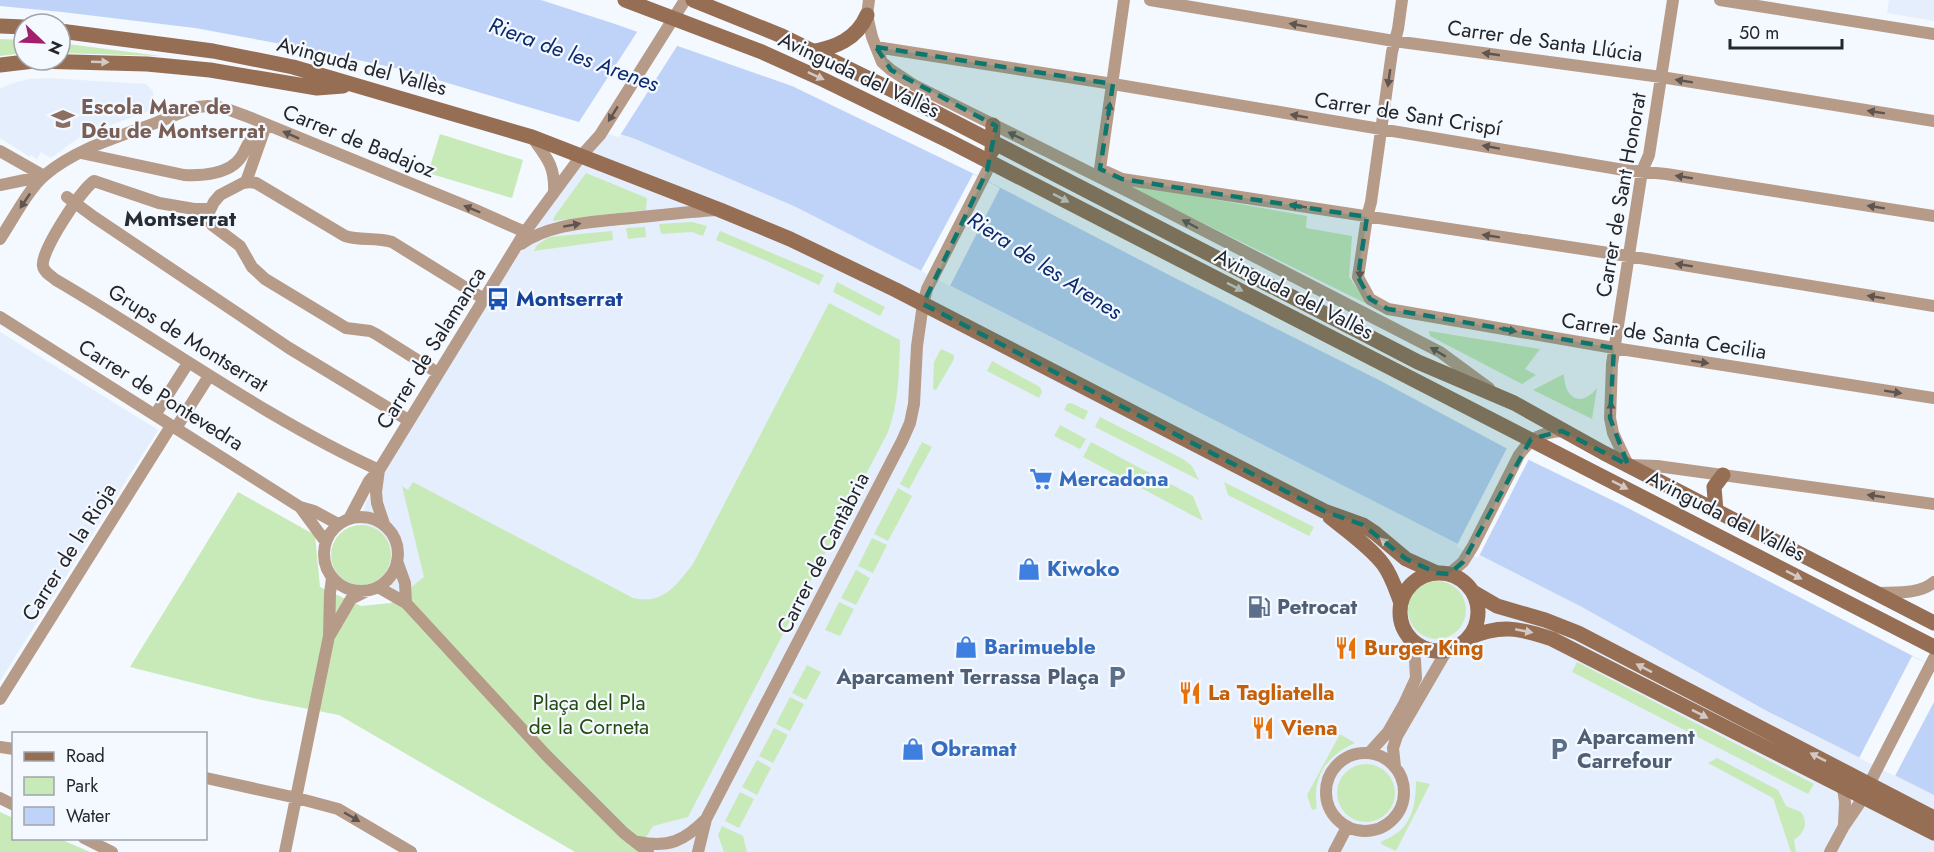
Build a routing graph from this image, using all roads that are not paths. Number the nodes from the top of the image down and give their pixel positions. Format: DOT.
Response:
graph roads {
  1 [pos="625,0"];
  2 [pos="685,0"];
  3 [pos="693,0"];
  4 [pos="1124,0"];
  5 [pos="1150,0"];
  6 [pos="1402,0"];
  7 [pos="1673,0"];
  8 [pos="1720,0"];
  9 [pos="868,7"];
  10 [pos="670,23"];
  11 [pos="72,33"];
  12 [pos="1934,34"];
  13 [pos="1394,41"];
  14 [pos="876,47"];
  15 [pos="762,52"];
  16 [pos="814,52"];
  17 [pos="0,65"];
  18 [pos="1661,77"];
  19 [pos="1113,84"];
  20 [pos="354,85"];
  21 [pos="1934,121"];
  22 [pos="993,125"];
  23 [pos="264,130"];
  24 [pos="1381,130"];
  25 [pos="532,137"];
  26 [pos="993,143"];
  27 [pos="0,151"];
  28 [pos="81,153"];
  29 [pos="581,156"];
  30 [pos="989,166"];
  31 [pos="1642,171"];
  32 [pos="44,176"];
  33 [pos="246,182"];
  34 [pos="0,185"];
  35 [pos="554,191"];
  36 [pos="71,200"];
  37 [pos="210,209"];
  38 [pos="720,210"];
  39 [pos="1934,216"];
  40 [pos="1367,217"];
  41 [pos="525,232"];
  42 [pos="0,239"];
  43 [pos="518,246"];
  44 [pos="1628,256"];
  45 [pos="925,296"];
  46 [pos="484,299"];
  47 [pos="1934,306"];
  48 [pos="0,317"];
  49 [pos="1614,348"];
  50 [pos="188,363"];
  51 [pos="438,373"];
  52 [pos="209,376"];
  53 [pos="1503,398"];
  54 [pos="1934,398"];
  55 [pos="155,415"];
  56 [pos="408,420"];
  57 [pos="174,427"];
  58 [pos="1562,431"];
  59 [pos="1531,439"];
  60 [pos="1628,465"];
  61 [pos="379,470"];
  62 [pos="1723,475"];
  63 [pos="1934,504"];
  64 [pos="300,507"];
  65 [pos="1324,511"];
  66 [pos="1716,511"];
  67 [pos="350,518"];
  68 [pos="338,524"];
  69 [pos="384,524"];
  70 [pos="326,541"];
  71 [pos="397,561"];
  72 [pos="1443,573"];
  73 [pos="332,578"];
  74 [pos="1934,582"];
  75 [pos="374,588"];
  76 [pos="1473,592"];
  77 [pos="1876,593"];
  78 [pos="406,603"];
  79 [pos="1401,603"];
  80 [pos="1934,622"];
  81 [pos="1407,635"];
  82 [pos="329,636"];
  83 [pos="1468,638"];
  84 [pos="1447,650"];
  85 [pos="1934,655"];
  86 [pos="0,699"];
  87 [pos="1369,753"];
  88 [pos="1395,767"];
  89 [pos="207,778"];
  90 [pos="1870,784"];
  91 [pos="1843,787"];
  92 [pos="297,798"];
  93 [pos="1934,818"];
  94 [pos="706,819"];
  95 [pos="1844,826"];
  96 [pos="1347,827"];
  97 [pos="1934,833"];
  98 [pos="88,840"];
  99 [pos="634,841"];
  100 [pos="112,852"];
  101 [pos="285,852"];
  102 [pos="411,852"];
  103 [pos="648,852"];
  104 [pos="698,852"];
  105 [pos="1334,852"];
  106 [pos="1830,852"];
  1 -- 10 [label="main road, Avinguda del Vallès"];
  2 -- 10 [label="street, Carrer de Salamanca"];
  3 -- 16 [label="main road, Avinguda del Vallès"];
  4 -- 19 [label="street"];
  13 -- 5 [label="street, Carrer de Santa Llúcia, one-way"];
  6 -- 13 [label="street"];
  7 -- 18 [label="street, Carrer de Sant Honorat"];
  8 -- 12 [label="street"];
  9 -- 14 [label="street, Avinguda del Vallès"];
  9 -- 16 [label="main road"];
  10 -- 15 [label="main road, Avinguda del Vallès"];
  10 -- 29 [label="street, Carrer de Salamanca, one-way"];
  11 -- 20 [label="main road, Avinguda del Vallès"];
  18 -- 13 [label="street, Carrer de Santa Llúcia, one-way"];
  13 -- 24 [label="street, one-way"];
  14 -- 19 [label="street, Carrer de Sant Crispí"];
  14 -- 22 [label="street, Avinguda del Vallès"];
  15 -- 16 [label="main road"];
  15 -- 30 [label="main road, Avinguda del Vallès, one-way"];
  16 -- 26 [label="main road, Avinguda del Vallès"];
  17 -- 20 [label="main road, one-way"];
  21 -- 18 [label="street, Carrer de Santa Llúcia, one-way"];
  18 -- 31 [label="street, Carrer de Sant Honorat"];
  24 -- 19 [label="street, Carrer de Sant Crispí, one-way"];
  40 -- 19 [label="street, one-way"];
  20 -- 25 [label="main road, Avinguda del Vallès"];
  22 -- 26 [label="main road"];
  53 -- 22 [label="street, Avinguda del Vallès, one-way"];
  23 -- 28 [label="street, Carrer de Badajoz"];
  23 -- 28 [label="street"];
  23 -- 33 [label="street"];
  41 -- 23 [label="street, Carrer de Badajoz, one-way"];
  31 -- 24 [label="street, Carrer de Sant Crispí, one-way"];
  24 -- 40 [label="street"];
  25 -- 29 [label="main road, Avinguda del Vallès"];
  25 -- 35 [label="street"];
  26 -- 30 [label="main road"];
  26 -- 53 [label="main road, Avinguda del Vallès"];
  27 -- 32 [label="street"];
  28 -- 32 [label="street, Carrer de Badajoz"];
  29 -- 35 [label="street, Carrer de Salamanca"];
  29 -- 38 [label="main road, Avinguda del Vallès"];
  30 -- 45 [label="street, Carrer de Cantàbria"];
  30 -- 59 [label="main road, Avinguda del Vallès, one-way"];
  39 -- 31 [label="street, Carrer de Sant Crispí, one-way"];
  31 -- 44 [label="street, Carrer de Sant Honorat"];
  32 -- 34 [label="street"];
  32 -- 42 [label="street, Carrer de Badajoz, one-way"];
  33 -- 37 [label="street"];
  33 -- 46 [label="street"];
  35 -- 41 [label="street, Carrer de Salamanca"];
  36 -- 37 [label="street, Grups de Montserrat"];
  36 -- 50 [label="street, Grups de Montserrat"];
  36 -- 56 [label="street"];
  37 -- 51 [label="street"];
  43 -- 38 [label="street, Carrer de Salamanca, one-way"];
  38 -- 45 [label="main road, Avinguda del Vallès"];
  44 -- 40 [label="street, one-way"];
  40 -- 49 [label="street, Carrer de Santa Cecilia, one-way"];
  41 -- 43 [label="street, Carrer de Salamanca"];
  43 -- 46 [label="street, Carrer de Salamanca"];
  47 -- 44 [label="street, one-way"];
  44 -- 49 [label="street, Carrer de Sant Honorat"];
  45 -- 65 [label="main road, Avinguda del Vallès"];
  45 -- 94 [label="street, Carrer de Cantàbria"];
  46 -- 51 [label="street, Carrer de Salamanca"];
  48 -- 55 [label="street, Carrer de Pontevedra"];
  49 -- 54 [label="street, Carrer de Santa Cecilia, one-way"];
  60 -- 49 [label="street, Carrer de Sant Honorat, one-way"];
  50 -- 52 [label="street, Grups de Montserrat"];
  50 -- 55 [label="street"];
  51 -- 56 [label="street, Carrer de Salamanca"];
  52 -- 57 [label="street, Carrer de la Rioja"];
  52 -- 61 [label="street, Grups de Montserrat"];
  53 -- 58 [label="main road, Avinguda del Vallès"];
  55 -- 57 [label="street, Carrer de Pontevedra"];
  56 -- 61 [label="street, Carrer de Salamanca"];
  57 -- 64 [label="street, Carrer de Pontevedra"];
  57 -- 86 [label="street, Carrer de la Rioja"];
  58 -- 59 [label="street"];
  58 -- 60 [label="main road, Avinguda del Vallès"];
  59 -- 72 [label="street"];
  59 -- 85 [label="main road, Avinguda del Vallès, one-way"];
  60 -- 62 [label="street"];
  60 -- 66 [label="main road, Avinguda del Vallès"];
  61 -- 67 [label="street, Carrer de Salamanca"];
  61 -- 69 [label="street, Carrer de Salamanca"];
  63 -- 62 [label="street, one-way"];
  62 -- 66 [label="main road"];
  64 -- 68 [label="street, Carrer de Pontevedra"];
  64 -- 70 [label="street, Carrer de Pontevedra"];
  72 -- 65 [label="main road, Avinguda del Vallès, one-way"];
  65 -- 79 [label="main road, Avinguda del Vallès"];
  66 -- 77 [label="main road, Avinguda del Vallès"];
  67 -- 68 [label="street"];
  67 -- 69 [label="street"];
  68 -- 70 [label="street"];
  69 -- 71 [label="street"];
  70 -- 73 [label="street"];
  71 -- 75 [label="street"];
  71 -- 78 [label="street"];
  72 -- 76 [label="main road"];
  72 -- 79 [label="main road"];
  73 -- 75 [label="street"];
  73 -- 82 [label="street"];
  74 -- 77 [label="street"];
  75 -- 78 [label="street"];
  75 -- 82 [label="street"];
  76 -- 83 [label="main road"];
  90 -- 76 [label="main road, one-way"];
  77 -- 80 [label="main road, Avinguda del Vallès"];
  78 -- 99 [label="street"];
  79 -- 81 [label="main road"];
  81 -- 84 [label="main road"];
  81 -- 87 [label="street"];
  82 -- 92 [label="street"];
  83 -- 84 [label="main road"];
  83 -- 91 [label="main road, one-way"];
  84 -- 88 [label="street"];
  85 -- 90 [label="street"];
  87 -- 88 [label="street"];
  87 -- 96 [label="street"];
  88 -- 96 [label="street"];
  89 -- 92 [label="street"];
  90 -- 91 [label="main road"];
  90 -- 93 [label="main road"];
  90 -- 95 [label="street"];
  90 -- 97 [label="main road"];
  91 -- 95 [label="street"];
  92 -- 101 [label="street"];
  92 -- 102 [label="street, one-way"];
  94 -- 99 [label="street, Carrer de Cantàbria"];
  94 -- 104 [label="street, Carrer de Cantàbria"];
  95 -- 106 [label="street"];
  96 -- 105 [label="street"];
  98 -- 100 [label="street"];
  99 -- 103 [label="street"];
}
